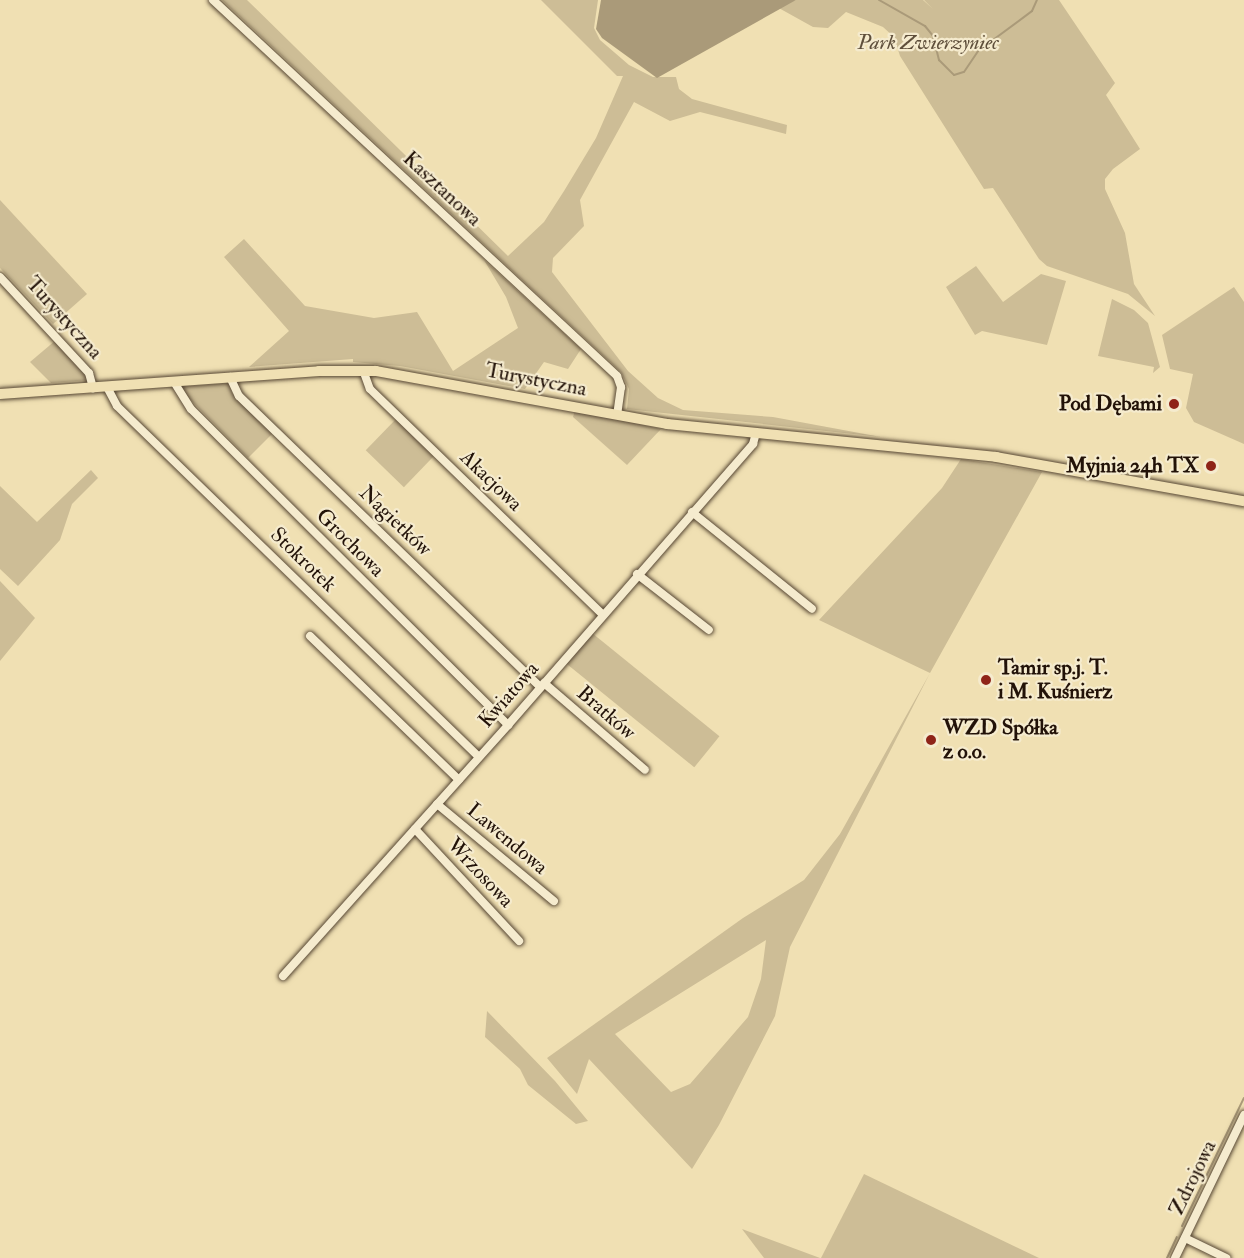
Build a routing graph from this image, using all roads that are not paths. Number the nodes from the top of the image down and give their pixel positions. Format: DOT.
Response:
graph roads {
  1 [pos="213,0"];
  2 [pos="0,277"];
  3 [pos="363,370"];
  4 [pos="230,377"];
  5 [pos="174,382"];
  6 [pos="107,387"];
  7 [pos="93,388"];
  8 [pos="0,394"];
  9 [pos="617,415"];
  10 [pos="756,434"];
  11 [pos="1244,501"];
  12 [pos="692,512"];
  13 [pos="637,574"];
  14 [pos="812,609"];
  15 [pos="602,614"];
  16 [pos="709,630"];
  17 [pos="310,636"];
  18 [pos="542,685"];
  19 [pos="508,725"];
  20 [pos="478,758"];
  21 [pos="645,770"];
  22 [pos="459,780"];
  23 [pos="437,804"];
  24 [pos="415,829"];
  25 [pos="554,902"];
  26 [pos="519,941"];
  27 [pos="283,976"];
  28 [pos="1244,1115"];
  29 [pos="1185,1238"];
  30 [pos="1175,1258"];
  31 [pos="1226,1258"];
  1 -- 9 [label="street, Kasztanowa"];
  2 -- 7 [label="street, Turystyczna"];
  3 -- 4 [label="main road, Turystyczna"];
  3 -- 9 [label="main road, Turystyczna"];
  3 -- 15 [label="street, Akacjowa"];
  4 -- 5 [label="main road, Turystyczna"];
  4 -- 18 [label="street, Nagietków"];
  5 -- 6 [label="main road, Turystyczna"];
  5 -- 19 [label="street, Grochowa"];
  6 -- 7 [label="main road, Turystyczna"];
  6 -- 20 [label="street, Stokrotek"];
  7 -- 8 [label="main road, Turystyczna"];
  9 -- 10 [label="main road, Turystyczna"];
  10 -- 11 [label="main road, Turystyczna"];
  10 -- 12 [label="street, Kwiatowa"];
  12 -- 13 [label="street, Kwiatowa"];
  12 -- 14 [label="street"];
  13 -- 15 [label="street, Kwiatowa"];
  13 -- 16 [label="street"];
  15 -- 18 [label="street, Kwiatowa"];
  17 -- 22 [label="street"];
  18 -- 19 [label="street, Kwiatowa"];
  18 -- 21 [label="street, Bratków"];
  19 -- 20 [label="street, Kwiatowa"];
  20 -- 22 [label="street, Kwiatowa"];
  22 -- 23 [label="street, Kwiatowa"];
  23 -- 24 [label="street, Kwiatowa"];
  23 -- 25 [label="street, Lawendowa"];
  24 -- 26 [label="street, Wrzosowa"];
  24 -- 27 [label="street, Kwiatowa"];
  28 -- 29 [label="street, Zdrojowa"];
  29 -- 30 [label="street, Zdrojowa"];
  29 -- 31 [label="street"];
}
